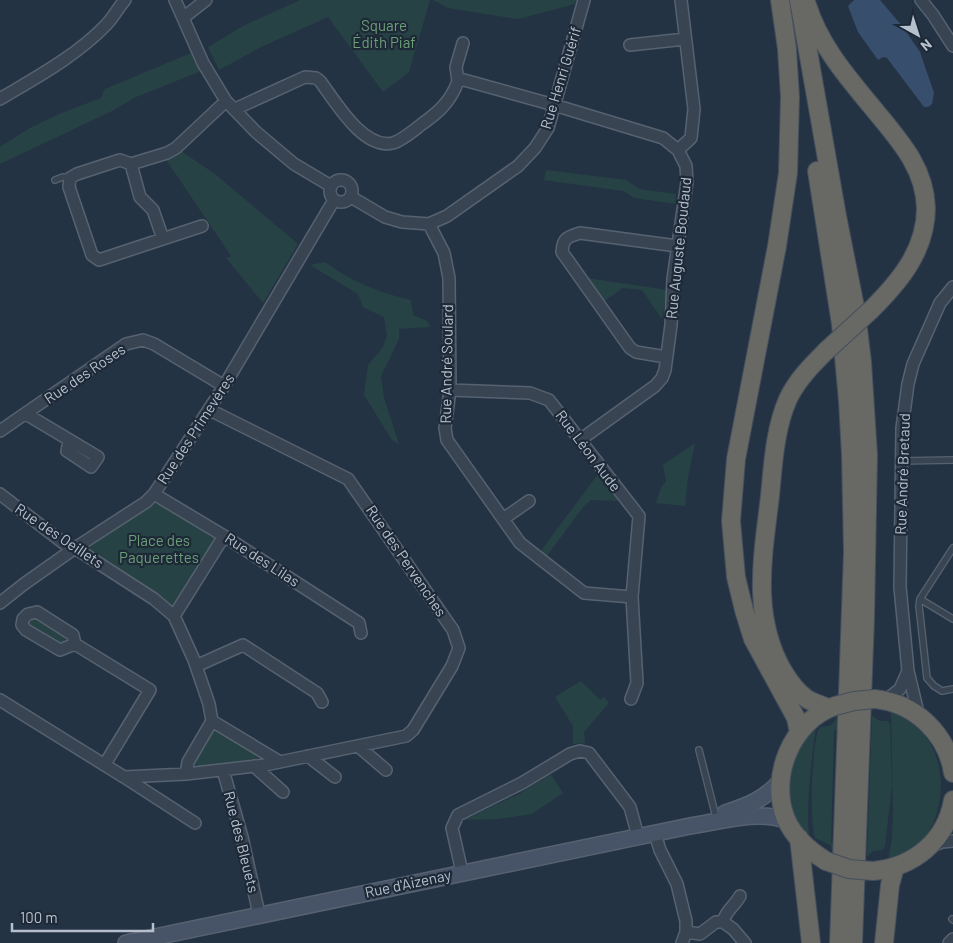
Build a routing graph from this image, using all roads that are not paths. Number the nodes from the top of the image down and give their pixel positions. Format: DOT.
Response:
graph roads {
  1 [pos="125,0"];
  2 [pos="175,0"];
  3 [pos="206,0"];
  4 [pos="584,0"];
  5 [pos="681,0"];
  6 [pos="780,0"];
  7 [pos="788,0"];
  8 [pos="799,0"];
  9 [pos="806,0"];
  10 [pos="921,0"];
  11 [pos="183,18"];
  12 [pos="685,39"];
  13 [pos="463,43"];
  14 [pos="630,45"];
  15 [pos="953,46"];
  16 [pos="458,81"];
  17 [pos="0,99"];
  18 [pos="226,101"];
  19 [pos="554,105"];
  20 [pos="235,110"];
  21 [pos="678,150"];
  22 [pos="131,164"];
  23 [pos="70,178"];
  24 [pos="55,180"];
  25 [pos="331,186"];
  26 [pos="351,197"];
  27 [pos="334,200"];
  28 [pos="429,224"];
  29 [pos="202,226"];
  30 [pos="163,239"];
  31 [pos="677,246"];
  32 [pos="953,287"];
  33 [pos="666,357"];
  34 [pos="224,386"];
  35 [pos="450,390"];
  36 [pos="210,410"];
  37 [pos="26,414"];
  38 [pos="0,432"];
  39 [pos="69,440"];
  40 [pos="580,440"];
  41 [pos="953,460"];
  42 [pos="900,461"];
  43 [pos="0,494"];
  44 [pos="154,494"];
  45 [pos="529,501"];
  46 [pos="503,519"];
  47 [pos="224,536"];
  48 [pos="75,548"];
  49 [pos="953,548"];
  50 [pos="632,597"];
  51 [pos="920,599"];
  52 [pos="0,603"];
  53 [pos="174,616"];
  54 [pos="953,619"];
  55 [pos="361,633"];
  56 [pos="78,646"];
  57 [pos="196,666"];
  58 [pos="908,671"];
  59 [pos="953,688"];
  60 [pos="631,699"];
  61 [pos="0,700"];
  62 [pos="881,700"];
  63 [pos="322,702"];
  64 [pos="831,707"];
  65 [pos="919,717"];
  66 [pos="212,721"];
  67 [pos="799,733"];
  68 [pos="947,742"];
  69 [pos="358,746"];
  70 [pos="699,750"];
  71 [pos="308,756"];
  72 [pos="280,762"];
  73 [pos="105,764"];
  74 [pos="254,766"];
  75 [pos="223,770"];
  76 [pos="386,770"];
  77 [pos="953,773"];
  78 [pos="186,774"];
  79 [pos="124,777"];
  80 [pos="335,778"];
  81 [pos="781,780"];
  82 [pos="284,792"];
  83 [pos="952,810"];
  84 [pos="716,817"];
  85 [pos="787,821"];
  86 [pos="195,823"];
  87 [pos="690,826"];
  88 [pos="655,834"];
  89 [pos="638,836"];
  90 [pos="798,838"];
  91 [pos="953,841"];
  92 [pos="930,846"];
  93 [pos="895,867"];
  94 [pos="462,872"];
  95 [pos="740,896"];
  96 [pos="259,914"];
  97 [pos="723,922"];
  98 [pos="684,938"];
  99 [pos="162,939"];
  100 [pos="953,939"];
  101 [pos="126,943"];
  102 [pos="745,943"];
  103 [pos="811,943"];
  104 [pos="839,943"];
  105 [pos="853,943"];
  106 [pos="884,943"];
  107 [pos="949,943"];
  1 -- 17 [label="street"];
  2 -- 11 [label="street"];
  3 -- 11 [label="street"];
  4 -- 19 [label="street, Rue Henri Guérif"];
  5 -- 12 [label="street"];
  6 -- 67 [label="highway"];
  7 -- 104 [label="highway"];
  8 -- 105 [label="highway"];
  9 -- 64 [label="highway, bridge"];
  10 -- 15 [label="street"];
  11 -- 18 [label="street"];
  12 -- 14 [label="street"];
  12 -- 21 [label="street"];
  13 -- 16 [label="street"];
  16 -- 19 [label="street"];
  16 -- 20 [label="street"];
  18 -- 20 [label="street"];
  18 -- 22 [label="street"];
  19 -- 21 [label="street"];
  19 -- 28 [label="street, Rue Henri Guérif"];
  20 -- 25 [label="street"];
  21 -- 31 [label="street, Rue Auguste Boudaud"];
  22 -- 23 [label="street"];
  22 -- 30 [label="street"];
  23 -- 24 [label="lane"];
  23 -- 30 [label="street"];
  25 -- 26 [label="street"];
  25 -- 27 [label="street"];
  26 -- 27 [label="street"];
  26 -- 28 [label="street"];
  27 -- 34 [label="street, Rue des Primevères"];
  28 -- 35 [label="street, Rue André Soulard"];
  29 -- 30 [label="street"];
  31 -- 33 [label="street, Rue Auguste Boudaud"];
  31 -- 33 [label="street"];
  32 -- 42 [label="street, Rue André Bretaud"];
  33 -- 40 [label="street, Rue Auguste Boudaud"];
  34 -- 36 [label="street, Rue des Primevères"];
  34 -- 37 [label="street, Rue des Roses"];
  35 -- 40 [label="street, Rue Léon Aude"];
  35 -- 46 [label="street, Rue André Soulard"];
  36 -- 44 [label="street, Rue des Primevères"];
  36 -- 69 [label="street, Rue des Pervenches"];
  37 -- 38 [label="street, Rue des Roses"];
  37 -- 39 [label="street"];
  40 -- 50 [label="street, Rue Léon Aude"];
  41 -- 42 [label="lane"];
  42 -- 58 [label="street, Rue André Bretaud"];
  43 -- 48 [label="street, Rue des Oeillets"];
  44 -- 47 [label="street, Rue des Lilas"];
  44 -- 48 [label="street, Rue des Primevères"];
  45 -- 46 [label="street"];
  46 -- 50 [label="street, Rue André Soulard"];
  47 -- 53 [label="street"];
  47 -- 55 [label="street, Rue des Lilas"];
  48 -- 52 [label="street, Rue des Primevères"];
  48 -- 53 [label="street, Rue des Oeillets"];
  49 -- 51 [label="lane"];
  50 -- 60 [label="street, Rue Léon Aude"];
  51 -- 54 [label="lane"];
  51 -- 59 [label="lane"];
  53 -- 57 [label="street, Rue des Oeillets"];
  56 -- 73 [label="street"];
  57 -- 63 [label="street"];
  57 -- 66 [label="street, Rue des Oeillets"];
  58 -- 62 [label="street"];
  58 -- 65 [label="street, Rue André Bretaud"];
  61 -- 73 [label="street"];
  62 -- 64 [label="highway, bridge"];
  62 -- 65 [label="highway"];
  64 -- 67 [label="highway"];
  65 -- 68 [label="highway"];
  66 -- 72 [label="street"];
  66 -- 78 [label="street"];
  67 -- 81 [label="highway"];
  68 -- 77 [label="highway"];
  69 -- 71 [label="street, Rue des Pervenches"];
  69 -- 76 [label="street"];
  70 -- 84 [label="lane"];
  71 -- 72 [label="street, Rue des Pervenches"];
  71 -- 80 [label="street"];
  72 -- 74 [label="street, Rue des Pervenches"];
  73 -- 79 [label="street"];
  74 -- 75 [label="street, Rue des Pervenches"];
  74 -- 82 [label="street"];
  75 -- 78 [label="street, Rue des Pervenches"];
  75 -- 96 [label="street, Rue des Bleuets"];
  78 -- 79 [label="street, Rue des Pervenches"];
  79 -- 86 [label="street"];
  81 -- 84 [label="main road, Rue d'Aizenay"];
  81 -- 85 [label="highway"];
  83 -- 92 [label="highway"];
  84 -- 87 [label="main road, Rue d'Aizenay"];
  85 -- 87 [label="main road, Rue d'Aizenay"];
  85 -- 90 [label="highway"];
  87 -- 88 [label="main road, Rue d'Aizenay"];
  88 -- 89 [label="main road, Rue d'Aizenay"];
  88 -- 98 [label="street"];
  89 -- 94 [label="main road, Rue d'Aizenay"];
  89 -- 94 [label="street"];
  90 -- 93 [label="highway, bridge"];
  90 -- 103 [label="highway"];
  91 -- 92 [label="street"];
  92 -- 93 [label="highway"];
  93 -- 106 [label="highway"];
  94 -- 96 [label="main road, Rue d'Aizenay"];
  95 -- 97 [label="street"];
  96 -- 99 [label="main road, Rue d'Aizenay"];
  97 -- 98 [label="street"];
  97 -- 102 [label="street"];
  99 -- 101 [label="main road, Rue d'Aizenay"];
  100 -- 107 [label="street"];
}
